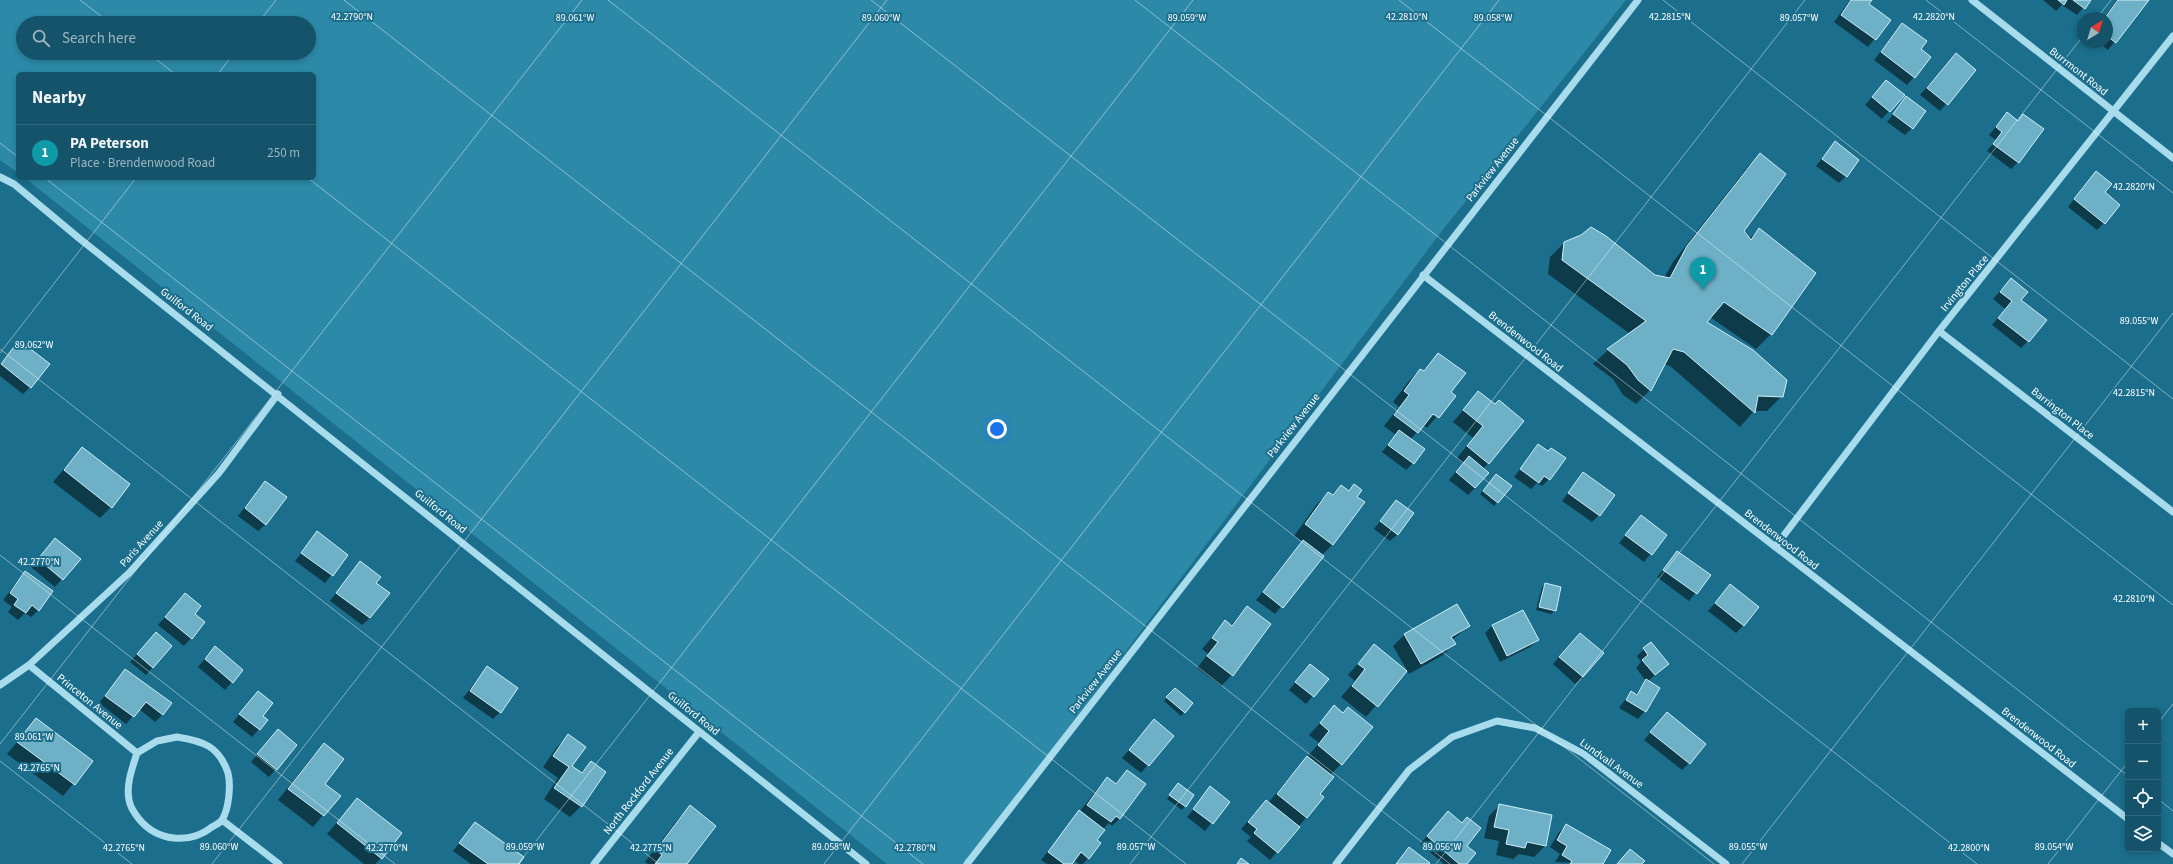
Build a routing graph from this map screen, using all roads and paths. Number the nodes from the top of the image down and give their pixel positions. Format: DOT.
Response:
graph roads {
  1 [pos="1638,0"];
  2 [pos="1972,0"];
  3 [pos="2173,36"];
  4 [pos="2114,113"];
  5 [pos="2173,158"];
  6 [pos="0,177"];
  7 [pos="1423,275"];
  8 [pos="1939,331"];
  9 [pos="278,394"];
  10 [pos="2173,512"];
  11 [pos="1775,547"];
  12 [pos="29,665"];
  13 [pos="0,686"];
  14 [pos="699,732"];
  15 [pos="137,753"];
  16 [pos="2125,817"];
  17 [pos="222,820"];
  18 [pos="2161,844"];
  19 [pos="2173,854"];
  20 [pos="279,864"];
  21 [pos="594,864"];
  22 [pos="866,864"];
  23 [pos="967,864"];
  24 [pos="1336,864"];
  25 [pos="1726,864"];
  1 -- 7 [label="street, Parkview Avenue"];
  2 -- 4 [label="street, Burrmont Road"];
  3 -- 4 [label="street, Irvington Place"];
  4 -- 5 [label="street, Burrmont Road"];
  4 -- 8 [label="street, Irvington Place"];
  6 -- 9 [label="street, Guilford Road"];
  7 -- 11 [label="street, Brendenwood Road"];
  7 -- 23 [label="street, Parkview Avenue"];
  8 -- 10 [label="street, Barrington Place"];
  8 -- 11 [label="street, Irvington Place"];
  9 -- 12 [label="street, Paris Avenue"];
  9 -- 14 [label="street, Guilford Road"];
  11 -- 16 [label="street, Brendenwood Road"];
  12 -- 13 [label="street, Paris Avenue"];
  12 -- 15 [label="street, Princeton Avenue"];
  14 -- 21 [label="street, North Rockford Avenue"];
  14 -- 22 [label="street, Guilford Road"];
  15 -- 17 [label="street"];
  15 -- 17 [label="street"];
  17 -- 20 [label="street"];
  18 -- 19 [label="street"];
  24 -- 25 [label="street, Lundvall Avenue"];
}
